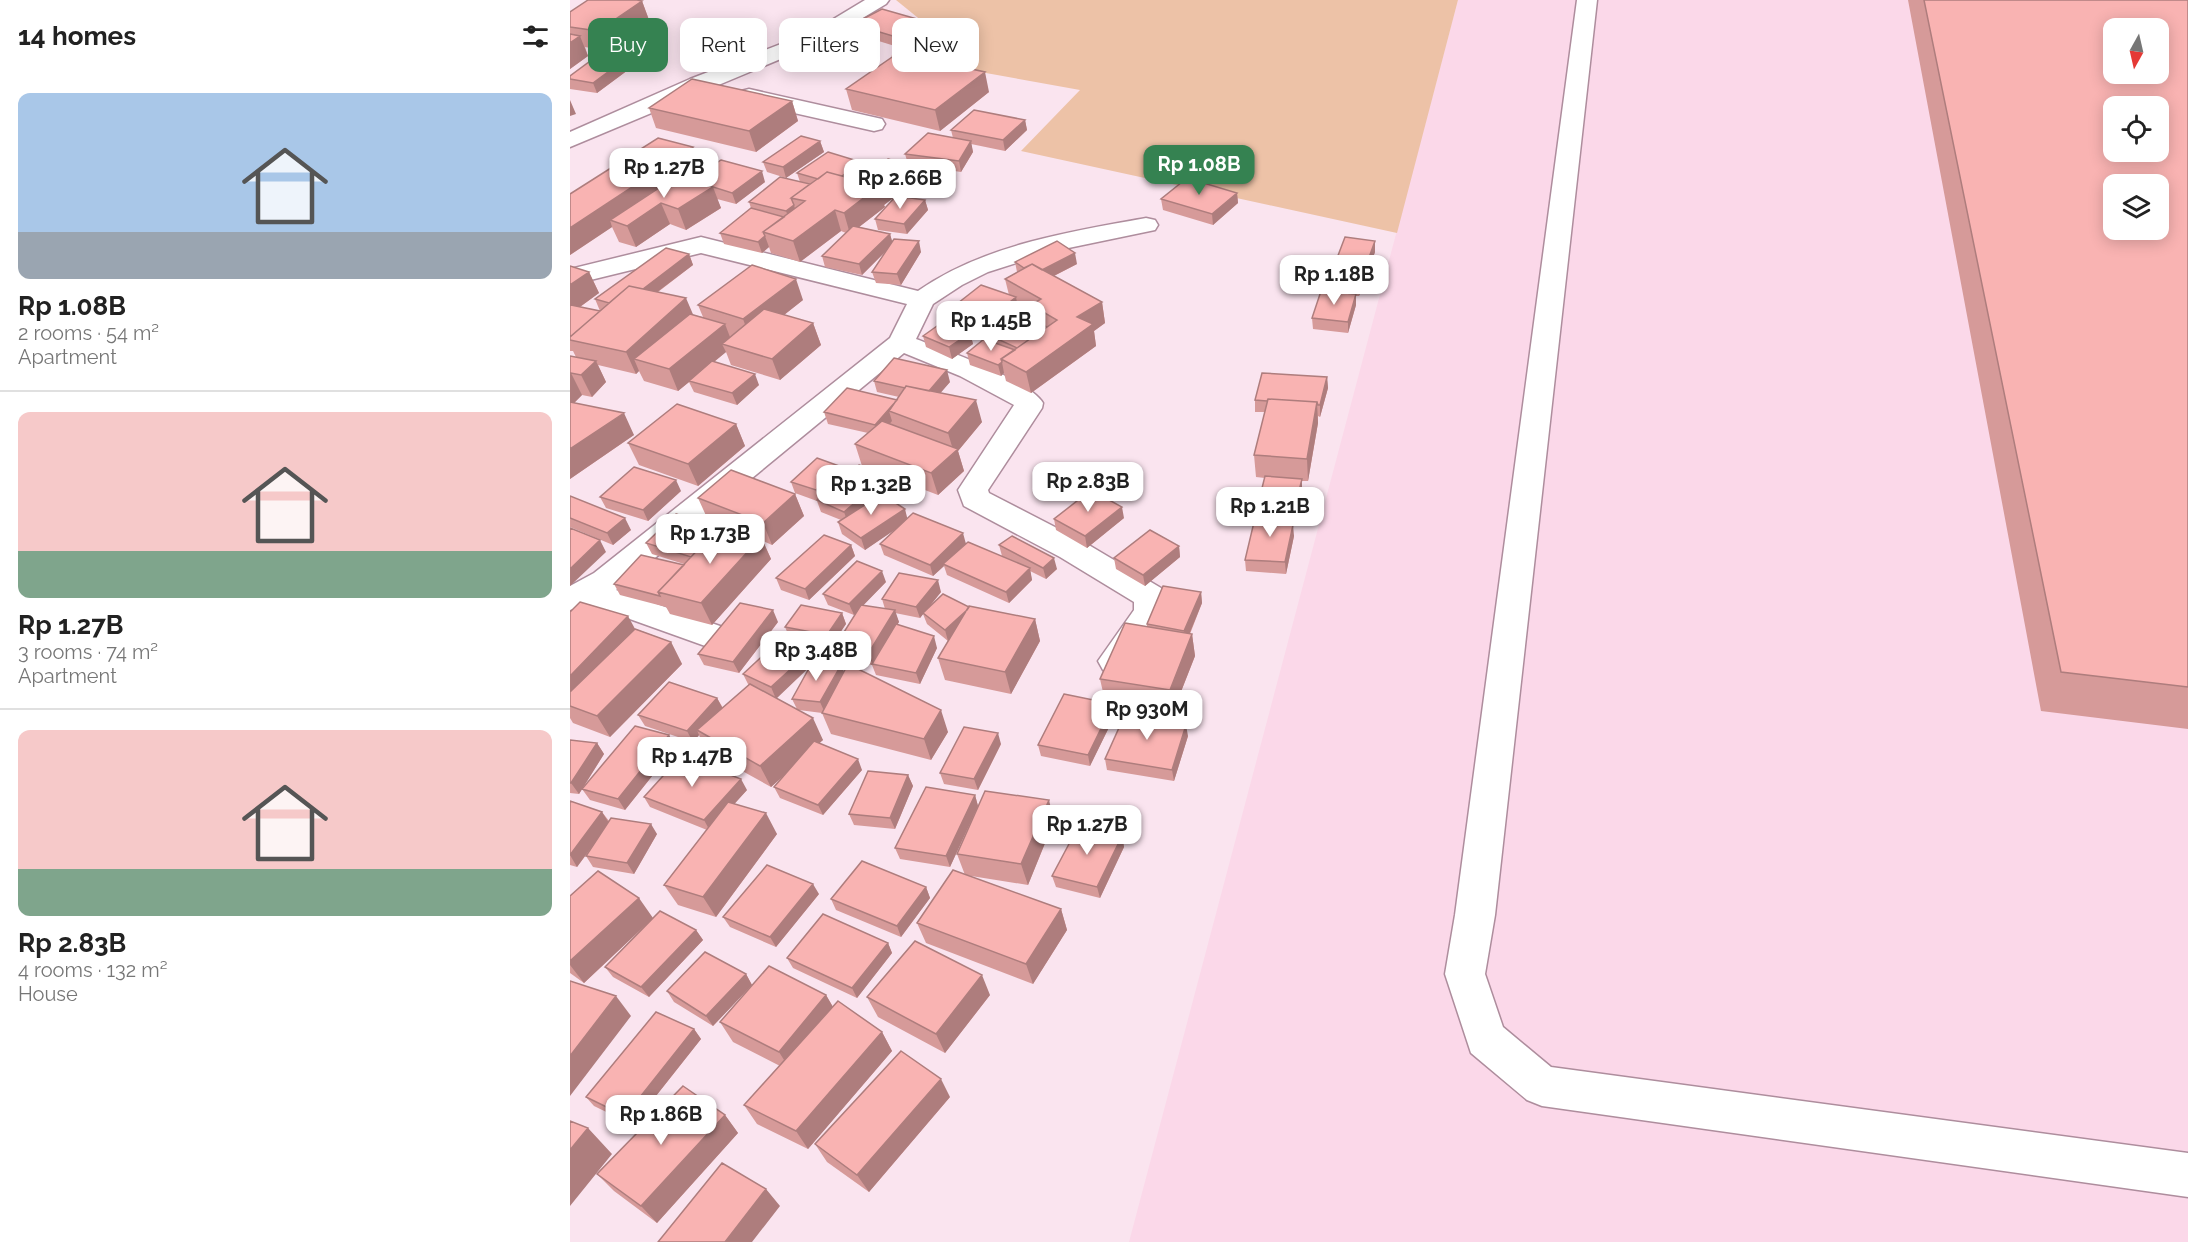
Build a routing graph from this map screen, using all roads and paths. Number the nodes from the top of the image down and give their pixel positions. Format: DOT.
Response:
graph roads {
  1 [pos="879,0"];
  2 [pos="1587,0"];
  3 [pos="698,84"];
  4 [pos="874,124"];
  5 [pos="570,140"];
  6 [pos="729,225"];
  7 [pos="1146,225"];
  8 [pos="701,245"];
  9 [pos="570,277"];
  10 [pos="922,300"];
  11 [pos="901,342"];
  12 [pos="579,595"];
  13 [pos="708,634"];
  14 [pos="1107,673"];
  15 [pos="2188,1175"];
  1 -- 3 [label="street"];
  2 -- 15 [label="street"];
  3 -- 4 [label="street"];
  3 -- 5 [label="street"];
  6 -- 8 [label="street"];
  7 -- 10 [label="street"];
  8 -- 9 [label="street"];
  8 -- 10 [label="street"];
  10 -- 11 [label="street"];
  11 -- 12 [label="street"];
  11 -- 14 [label="street"];
  12 -- 13 [label="street"];
}
